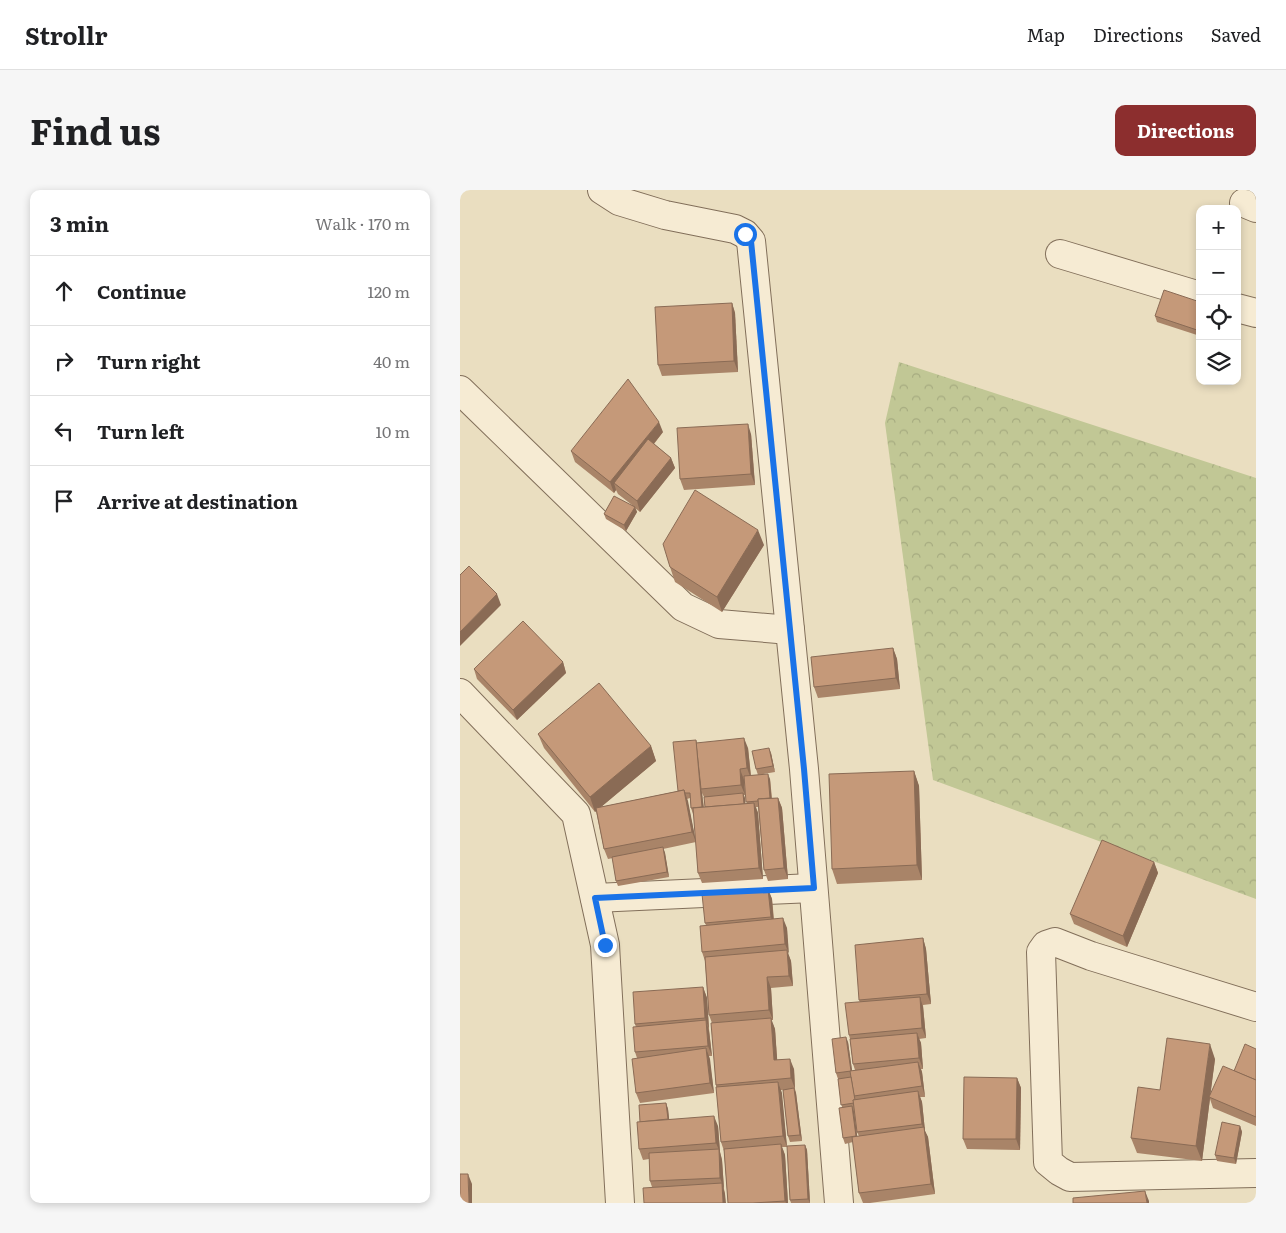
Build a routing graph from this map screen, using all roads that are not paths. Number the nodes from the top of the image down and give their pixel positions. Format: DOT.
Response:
graph roads {
  1 [pos="602,190"];
  2 [pos="1060,254"];
  3 [pos="1197,295"];
  4 [pos="1241,309"];
  5 [pos="1256,314"];
  6 [pos="460,390"];
  7 [pos="790,630"];
  8 [pos="460,693"];
  9 [pos="814,888"];
  10 [pos="595,898"];
  11 [pos="1256,1006"];
  12 [pos="1256,1173"];
  13 [pos="620,1203"];
  14 [pos="839,1203"];
  1 -- 7 [label="street"];
  2 -- 3 [label="street"];
  4 -- 5 [label="street"];
  6 -- 7 [label="street"];
  7 -- 9 [label="street"];
  8 -- 10 [label="street"];
  9 -- 10 [label="street"];
  9 -- 14 [label="street"];
  10 -- 13 [label="street"];
  11 -- 12 [label="street"];
}
